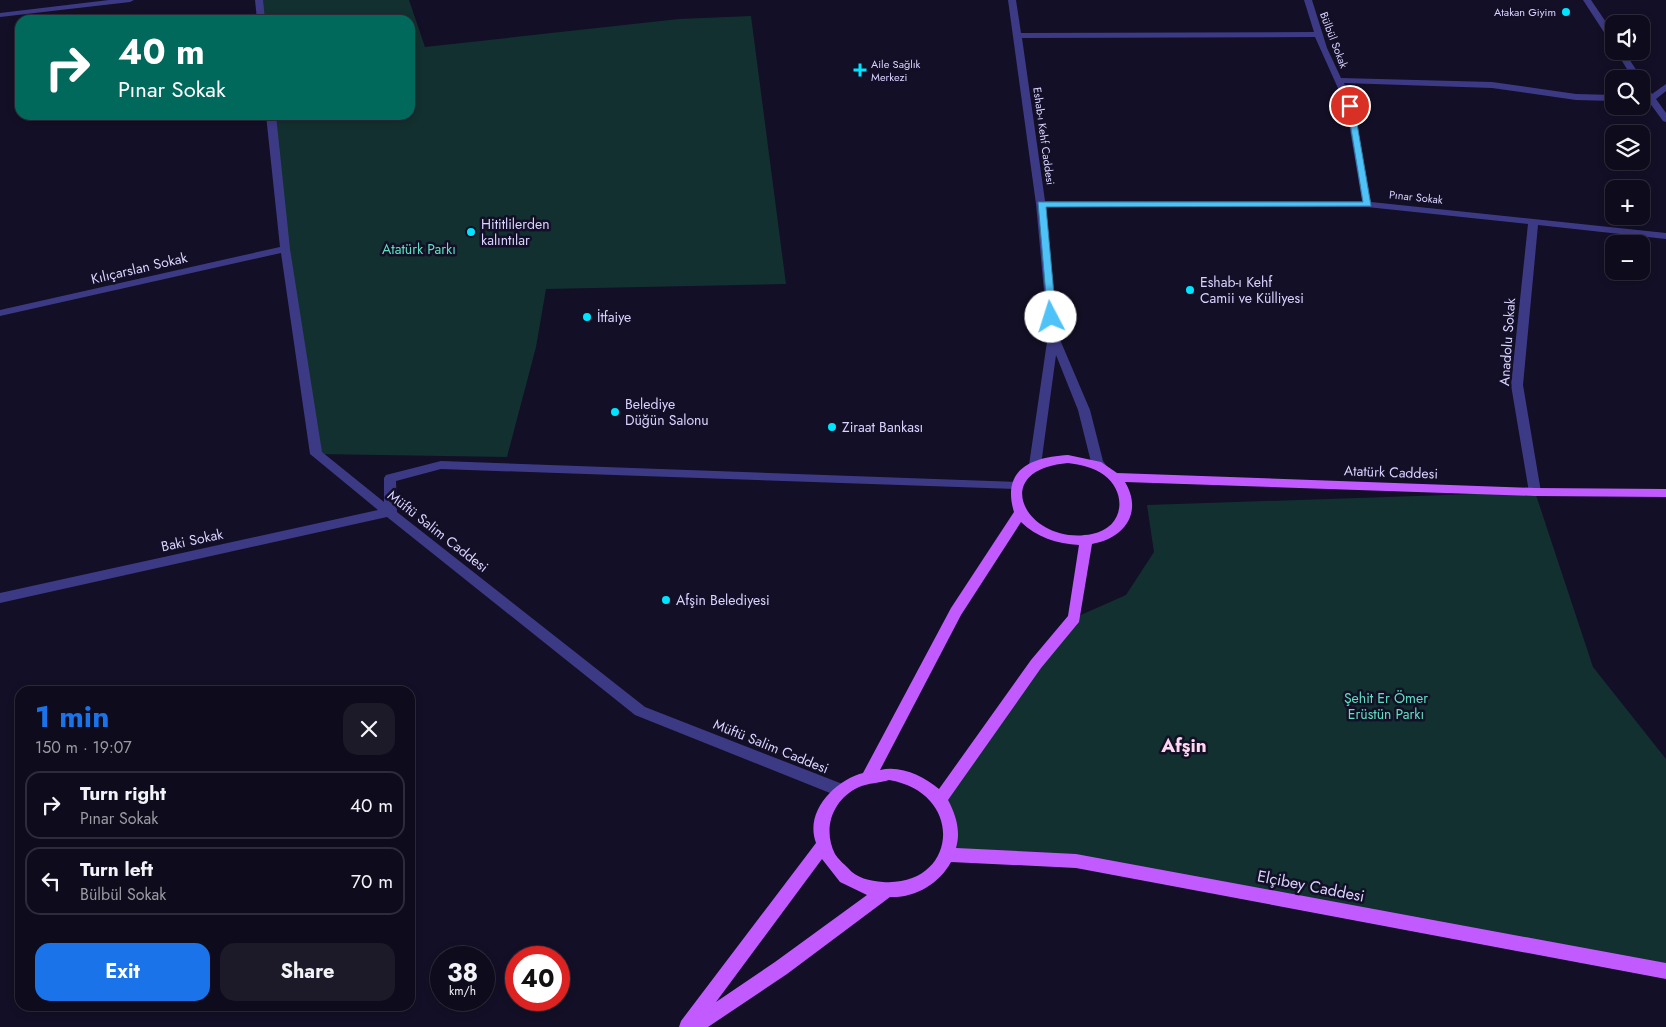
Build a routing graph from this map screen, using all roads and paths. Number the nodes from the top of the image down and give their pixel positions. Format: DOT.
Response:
graph roads {
  1 [pos="130,0"];
  2 [pos="259,0"];
  3 [pos="1012,0"];
  4 [pos="1308,0"];
  5 [pos="1587,0"];
  6 [pos="0,15"];
  7 [pos="260,15"];
  8 [pos="1605,27"];
  9 [pos="1318,34"];
  10 [pos="1017,36"];
  11 [pos="1337,80"];
  12 [pos="1666,87"];
  13 [pos="1650,97"];
  14 [pos="1605,98"];
  15 [pos="1650,103"];
  16 [pos="1666,119"];
  17 [pos="272,120"];
  18 [pos="1041,204"];
  19 [pos="1368,204"];
  20 [pos="1533,222"];
  21 [pos="1666,236"];
  22 [pos="285,249"];
  23 [pos="0,313"];
  24 [pos="1053,336"];
  25 [pos="1035,465"];
  26 [pos="1102,468"];
  27 [pos="1115,478"];
  28 [pos="1016,485"];
  29 [pos="1534,492"];
  30 [pos="1666,493"];
  31 [pos="391,512"];
  32 [pos="1020,513"];
  33 [pos="1086,540"];
  34 [pos="0,598"];
  35 [pos="870,775"];
  36 [pos="840,790"];
  37 [pos="940,800"];
  38 [pos="823,845"];
  39 [pos="947,856"];
  40 [pos="885,891"];
  41 [pos="1666,971"];
  42 [pos="687,1027"];
  43 [pos="693,1027"];
  1 -- 6 [label="street"];
  2 -- 7 [label="street"];
  3 -- 10 [label="street, Eshab-ı Kehf Caddesi"];
  4 -- 9 [label="street, Bülbül Sokak"];
  5 -- 8 [label="street"];
  9 -- 10 [label="street"];
  9 -- 11 [label="street, Bülbül Sokak"];
  10 -- 18 [label="street, Eshab-ı Kehf Caddesi"];
  11 -- 14 [label="street"];
  11 -- 19 [label="street, Bülbül Sokak"];
  12 -- 13 [label="street"];
  15 -- 16 [label="street"];
  17 -- 22 [label="street, Müftü Salim Caddesi"];
  18 -- 19 [label="street, Pınar Sokak"];
  18 -- 24 [label="street, Eshab-ı Kehf Caddesi"];
  19 -- 20 [label="street, Pınar Sokak"];
  20 -- 21 [label="street, Pınar Sokak"];
  20 -- 29 [label="street, Anadolu Sokak"];
  22 -- 23 [label="street, Kılıçarslan Sokak"];
  22 -- 31 [label="street, Müftü Salim Caddesi"];
  24 -- 25 [label="street"];
  24 -- 26 [label="street"];
  25 -- 26 [label="main road"];
  25 -- 28 [label="main road"];
  26 -- 27 [label="main road"];
  27 -- 29 [label="main road, Atatürk Caddesi"];
  27 -- 33 [label="main road"];
  28 -- 31 [label="street"];
  28 -- 32 [label="main road"];
  29 -- 30 [label="main road, Atatürk Caddesi"];
  31 -- 34 [label="street, Baki Sokak"];
  31 -- 36 [label="street, Müftü Salim Caddesi"];
  32 -- 33 [label="main road"];
  32 -- 35 [label="main road"];
  33 -- 37 [label="main road"];
  35 -- 36 [label="main road"];
  35 -- 37 [label="main road"];
  36 -- 38 [label="main road"];
  37 -- 39 [label="main road"];
  38 -- 40 [label="main road"];
  38 -- 42 [label="main road"];
  39 -- 40 [label="main road"];
  39 -- 41 [label="main road, Elçibey Caddesi"];
  40 -- 43 [label="main road"];
}
